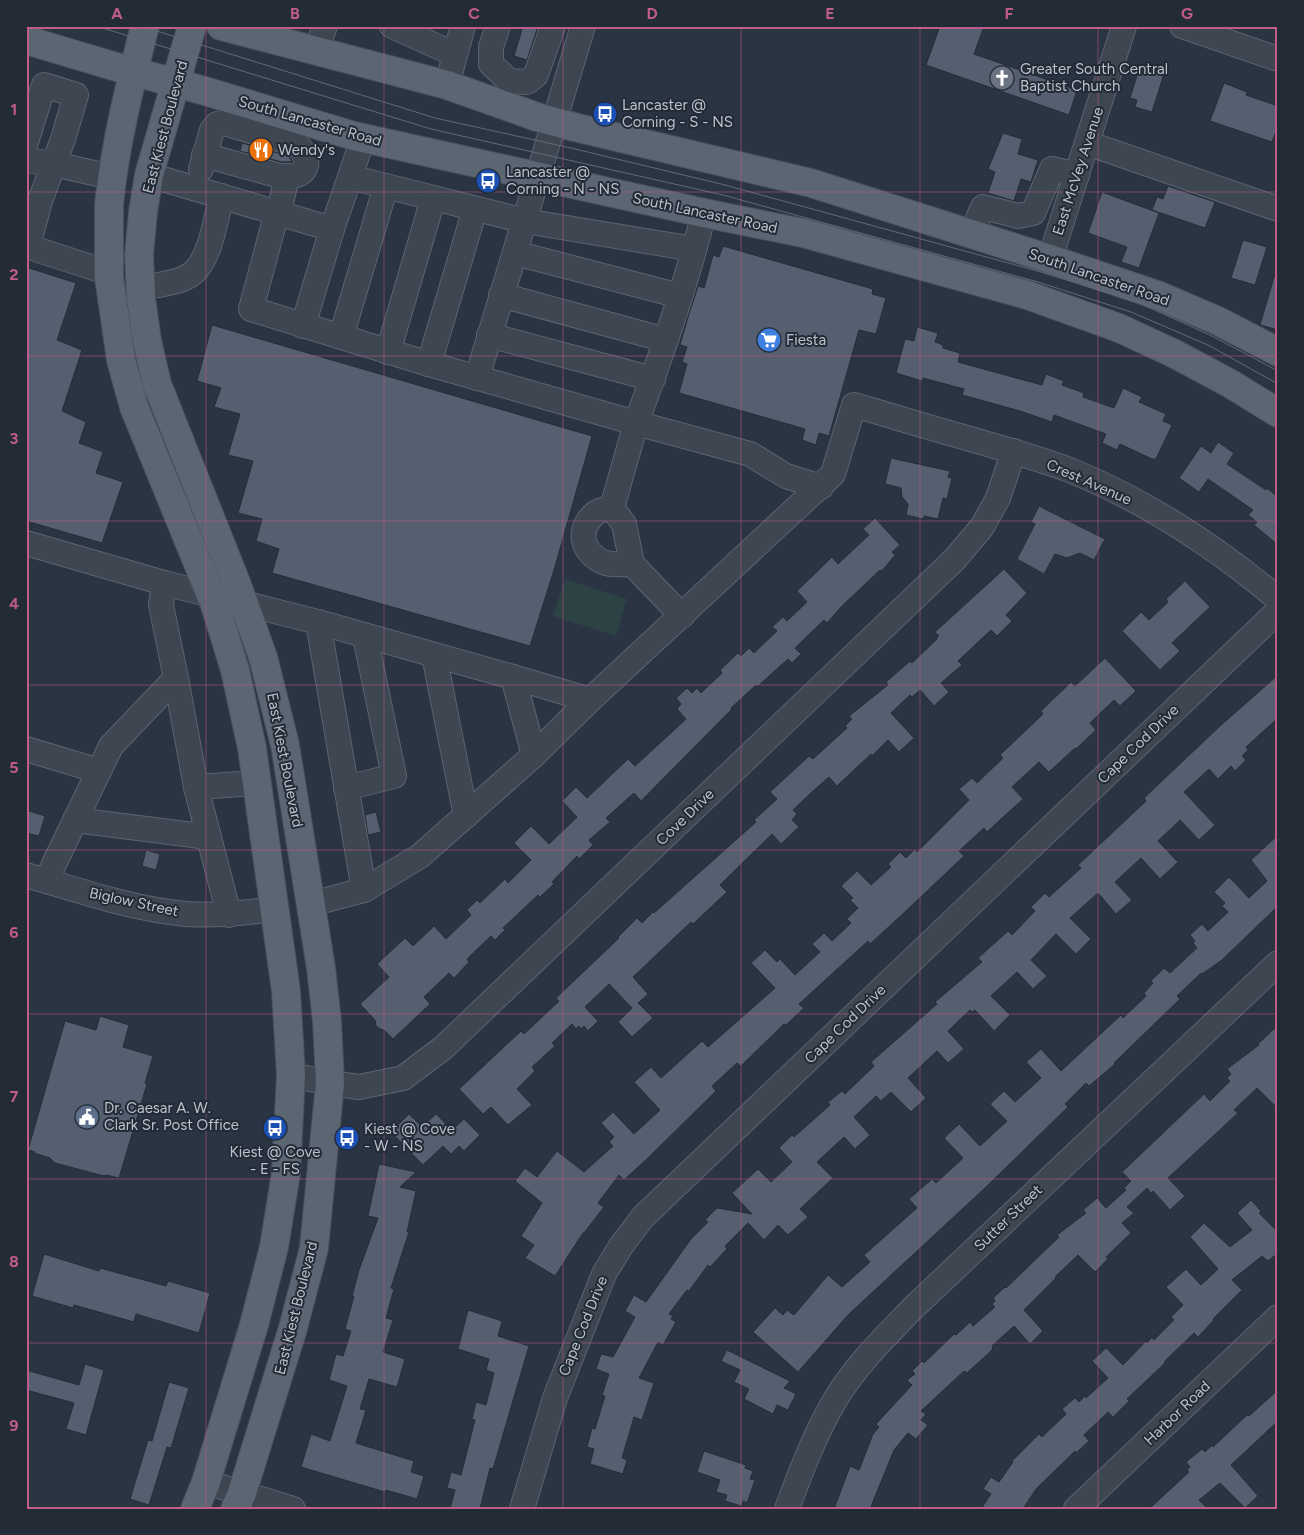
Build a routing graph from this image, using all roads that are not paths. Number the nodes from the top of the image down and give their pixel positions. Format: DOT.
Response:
graph roads {
  1 [pos="145,26"];
  2 [pos="192,26"];
  3 [pos="221,26"];
  4 [pos="392,26"];
  5 [pos="463,26"];
  6 [pos="498,26"];
  7 [pos="552,26"];
  8 [pos="583,26"];
  9 [pos="1124,26"];
  10 [pos="1182,26"];
  11 [pos="321,39"];
  12 [pos="26,40"];
  13 [pos="454,54"];
  14 [pos="1278,59"];
  15 [pos="134,72"];
  16 [pos="176,84"];
  17 [pos="447,85"];
  18 [pos="554,122"];
  19 [pos="363,138"];
  20 [pos="26,142"];
  21 [pos="1087,144"];
  22 [pos="204,155"];
  23 [pos="26,160"];
  24 [pos="54,164"];
  25 [pos="149,175"];
  26 [pos="1077,175"];
  27 [pos="280,176"];
  28 [pos="538,176"];
  29 [pos="112,177"];
  30 [pos="350,177"];
  31 [pos="386,186"];
  32 [pos="198,188"];
  33 [pos="222,196"];
  34 [pos="433,199"];
  35 [pos="475,209"];
  36 [pos="1278,209"];
  37 [pos="276,212"];
  38 [pos="704,213"];
  39 [pos="1026,214"];
  40 [pos="525,221"];
  41 [pos="1061,224"];
  42 [pos="332,229"];
  43 [pos="971,234"];
  44 [pos="1006,245"];
  45 [pos="27,246"];
  46 [pos="694,249"];
  47 [pos="515,253"];
  48 [pos="1050,259"];
  49 [pos="97,269"];
  50 [pos="159,284"];
  51 [pos="502,295"];
  52 [pos="680,296"];
  53 [pos="303,326"];
  54 [pos="489,335"];
  55 [pos="341,337"];
  56 [pos="666,340"];
  57 [pos="388,352"];
  58 [pos="1278,352"];
  59 [pos="429,364"];
  60 [pos="477,378"];
  61 [pos="653,379"];
  62 [pos="1278,413"];
  63 [pos="636,423"];
  64 [pos="1014,451"];
  65 [pos="821,488"];
  66 [pos="612,508"];
  67 [pos="26,543"];
  68 [pos="632,564"];
  69 [pos="164,583"];
  70 [pos="1278,599"];
  71 [pos="1278,611"];
  72 [pos="682,616"];
  73 [pos="318,622"];
  74 [pos="365,636"];
  75 [pos="434,655"];
  76 [pos="513,677"];
  77 [pos="176,678"];
  78 [pos="590,700"];
  79 [pos="26,749"];
  80 [pos="534,755"];
  81 [pos="99,771"];
  82 [pos="256,783"];
  83 [pos="196,787"];
  84 [pos="346,788"];
  85 [pos="466,816"];
  86 [pos="75,820"];
  87 [pos="209,837"];
  88 [pos="37,878"];
  89 [pos="364,890"];
  90 [pos="311,904"];
  91 [pos="274,909"];
  92 [pos="229,915"];
  93 [pos="1278,963"];
  94 [pos="292,1076"];
  95 [pos="330,1084"];
  96 [pos="1278,1317"];
  97 [pos="206,1482"];
  98 [pos="239,1501"];
  99 [pos="195,1509"];
  100 [pos="294,1509"];
  101 [pos="522,1509"];
  102 [pos="787,1509"];
  103 [pos="1076,1509"];
  1 -- 15 [label="main road, East Kiest Boulevard"];
  2 -- 16 [label="main road, East Kiest Boulevard"];
  3 -- 11 [label="main road, South Lancaster Road"];
  4 -- 13 [label="street"];
  5 -- 13 [label="street"];
  6 -- 7 [label="street"];
  8 -- 18 [label="street"];
  9 -- 21 [label="street, East McVey Avenue"];
  10 -- 14 [label="street"];
  11 -- 17 [label="main road, South Lancaster Road"];
  12 -- 15 [label="main road, South Lancaster Road"];
  13 -- 17 [label="street"];
  15 -- 16 [label="main road, South Lancaster Road"];
  15 -- 29 [label="main road, East Kiest Boulevard"];
  16 -- 19 [label="main road, South Lancaster Road"];
  16 -- 25 [label="main road, East Kiest Boulevard"];
  17 -- 18 [label="main road, South Lancaster Road"];
  18 -- 28 [label="street"];
  18 -- 43 [label="main road, South Lancaster Road"];
  19 -- 28 [label="main road, South Lancaster Road"];
  19 -- 30 [label="street"];
  20 -- 24 [label="street"];
  21 -- 26 [label="street, East McVey Avenue"];
  21 -- 36 [label="street"];
  22 -- 27 [label="street"];
  22 -- 27 [label="street"];
  22 -- 32 [label="street"];
  23 -- 24 [label="street"];
  24 -- 29 [label="street"];
  24 -- 45 [label="street"];
  25 -- 32 [label="street"];
  25 -- 90 [label="main road, East Kiest Boulevard, bridge"];
  26 -- 39 [label="street"];
  26 -- 41 [label="street, East McVey Avenue"];
  27 -- 37 [label="street"];
  28 -- 38 [label="main road, South Lancaster Road"];
  28 -- 40 [label="street"];
  29 -- 82 [label="main road, East Kiest Boulevard, bridge"];
  30 -- 31 [label="street"];
  30 -- 42 [label="street"];
  31 -- 34 [label="street"];
  31 -- 55 [label="street"];
  32 -- 33 [label="street"];
  33 -- 37 [label="street"];
  33 -- 50 [label="street"];
  34 -- 35 [label="street"];
  34 -- 57 [label="street"];
  35 -- 40 [label="street"];
  35 -- 59 [label="street"];
  37 -- 42 [label="street"];
  37 -- 53 [label="street"];
  38 -- 46 [label="street"];
  38 -- 62 [label="main road, South Lancaster Road"];
  39 -- 41 [label="street"];
  39 -- 43 [label="street"];
  39 -- 44 [label="street"];
  40 -- 46 [label="street"];
  40 -- 47 [label="street"];
  41 -- 48 [label="street, East McVey Avenue"];
  42 -- 53 [label="street"];
  43 -- 44 [label="main road, South Lancaster Road"];
  44 -- 48 [label="main road, South Lancaster Road"];
  45 -- 49 [label="street"];
  46 -- 52 [label="street"];
  47 -- 51 [label="street"];
  47 -- 52 [label="street"];
  48 -- 58 [label="main road, South Lancaster Road"];
  51 -- 54 [label="street"];
  51 -- 56 [label="street"];
  52 -- 56 [label="street"];
  53 -- 55 [label="street"];
  54 -- 60 [label="street"];
  54 -- 61 [label="street"];
  55 -- 57 [label="street"];
  56 -- 61 [label="street"];
  57 -- 59 [label="street"];
  59 -- 60 [label="street"];
  60 -- 63 [label="street"];
  61 -- 63 [label="street"];
  63 -- 65 [label="street"];
  63 -- 66 [label="street"];
  64 -- 65 [label="street, Crest Avenue"];
  64 -- 70 [label="street, Crest Avenue"];
  64 -- 95 [label="street, Cove Drive"];
  65 -- 72 [label="street"];
  66 -- 68 [label="street"];
  66 -- 68 [label="street"];
  67 -- 69 [label="street"];
  68 -- 72 [label="street"];
  69 -- 73 [label="street"];
  69 -- 77 [label="street"];
  71 -- 101 [label="street, Cape Cod Drive"];
  72 -- 78 [label="street"];
  73 -- 74 [label="street"];
  73 -- 84 [label="street"];
  74 -- 75 [label="street"];
  74 -- 84 [label="street"];
  75 -- 76 [label="street"];
  75 -- 85 [label="street"];
  76 -- 78 [label="street"];
  76 -- 80 [label="street"];
  77 -- 81 [label="street"];
  77 -- 83 [label="street"];
  78 -- 80 [label="street"];
  79 -- 81 [label="street"];
  80 -- 85 [label="street"];
  81 -- 86 [label="street"];
  82 -- 83 [label="street"];
  82 -- 91 [label="main road, East Kiest Boulevard"];
  83 -- 87 [label="street"];
  84 -- 89 [label="street"];
  85 -- 89 [label="street"];
  86 -- 87 [label="street"];
  86 -- 88 [label="street"];
  87 -- 92 [label="street"];
  88 -- 92 [label="street, Biglow Street"];
  89 -- 90 [label="street"];
  90 -- 91 [label="main road"];
  90 -- 95 [label="main road, East Kiest Boulevard"];
  91 -- 92 [label="street, Biglow Street"];
  91 -- 94 [label="main road, East Kiest Boulevard"];
  93 -- 102 [label="street, Sutter Street"];
  94 -- 95 [label="street, Cove Drive"];
  94 -- 97 [label="main road, East Kiest Boulevard"];
  95 -- 98 [label="main road, East Kiest Boulevard"];
  96 -- 103 [label="street, Harbor Road"];
  97 -- 98 [label="street"];
  97 -- 99 [label="main road, East Kiest Boulevard"];
  98 -- 100 [label="street"];
}
